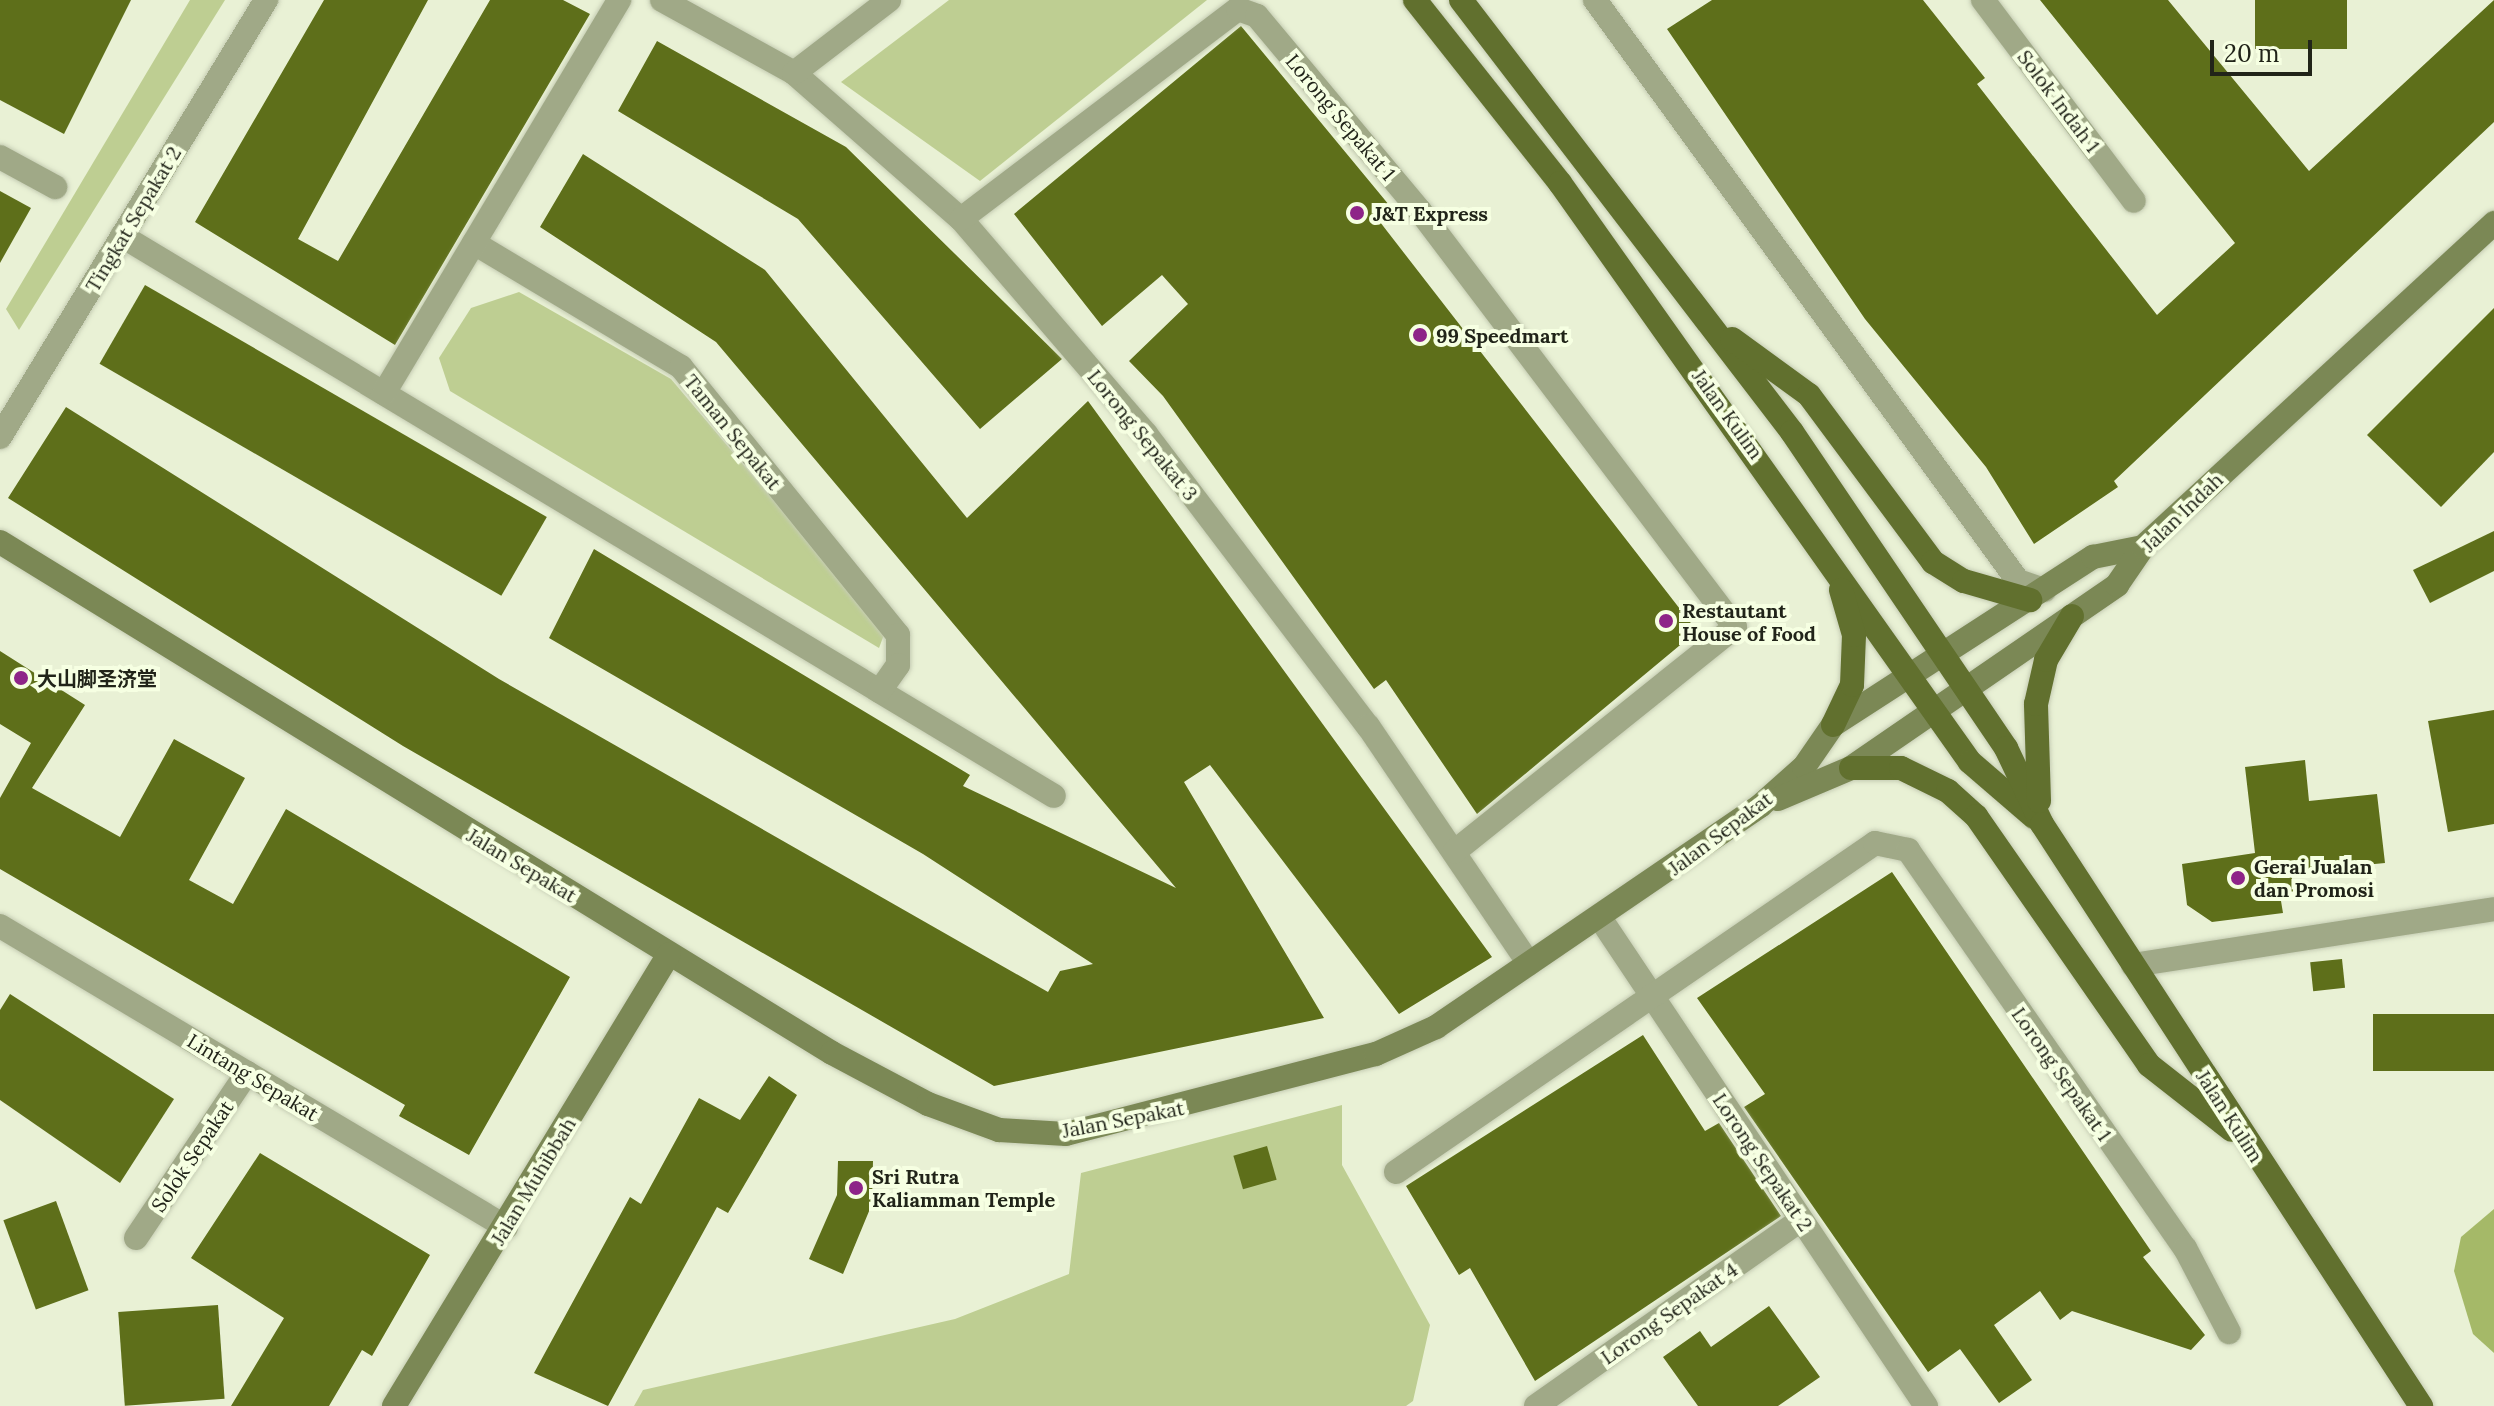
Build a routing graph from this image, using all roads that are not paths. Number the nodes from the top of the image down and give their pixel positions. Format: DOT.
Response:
graph roads {
  1 [pos="266,0"];
  2 [pos="619,0"];
  3 [pos="662,0"];
  4 [pos="889,0"];
  5 [pos="1415,0"];
  6 [pos="1461,0"];
  7 [pos="1595,0"];
  8 [pos="1983,0"];
  9 [pos="794,73"];
  10 [pos="0,157"];
  11 [pos="55,187"];
  12 [pos="2134,201"];
  13 [pos="961,219"];
  14 [pos="2494,223"];
  15 [pos="122,236"];
  16 [pos="474,243"];
  17 [pos="1714,326"];
  18 [pos="384,393"];
  19 [pos="0,437"];
  20 [pos="0,542"];
  21 [pos="1822,544"];
  22 [pos="2143,547"];
  23 [pos="2037,595"];
  24 [pos="2072,616"];
  25 [pos="1942,656"];
  26 [pos="1911,676"];
  27 [pos="1964,689"];
  28 [pos="880,691"];
  29 [pos="1933,710"];
  30 [pos="1833,725"];
  31 [pos="1851,768"];
  32 [pos="1054,796"];
  33 [pos="1760,806"];
  34 [pos="2042,824"];
  35 [pos="1455,851"];
  36 [pos="2494,909"];
  37 [pos="1600,918"];
  38 [pos="0,926"];
  39 [pos="669,954"];
  40 [pos="1529,964"];
  41 [pos="2133,965"];
  42 [pos="1652,996"];
  43 [pos="247,1073"];
  44 [pos="2247,1142"];
  45 [pos="1396,1172"];
  46 [pos="1801,1220"];
  47 [pos="506,1227"];
  48 [pos="136,1238"];
  49 [pos="2229,1332"];
  50 [pos="394,1406"];
  51 [pos="1536,1406"];
  52 [pos="1926,1406"];
  53 [pos="2421,1406"];
  1 -- 15 [label="street, Tingkat Sepakat 2"];
  2 -- 16 [label="street"];
  3 -- 9 [label="street, Lorong Sepakat 3"];
  4 -- 9 [label="street"];
  5 -- 21 [label="main road, Jalan Kulim"];
  6 -- 17 [label="main road, Jalan Kulim"];
  7 -- 23 [label="street"];
  8 -- 12 [label="street, Solok Indah 1"];
  9 -- 13 [label="street, Lorong Sepakat 3"];
  10 -- 11 [label="street"];
  13 -- 35 [label="street, Lorong Sepakat 3"];
  13 -- 35 [label="street, Lorong Sepakat 1"];
  14 -- 22 [label="street, Jalan Indah"];
  15 -- 18 [label="street"];
  15 -- 19 [label="street, Tingkat Sepakat 2"];
  16 -- 18 [label="street"];
  16 -- 28 [label="street, Taman Sepakat"];
  17 -- 23 [label="main road"];
  17 -- 25 [label="main road, Jalan Kulim"];
  18 -- 28 [label="street"];
  20 -- 39 [label="street, Jalan Sepakat"];
  21 -- 26 [label="main road, Jalan Kulim"];
  21 -- 30 [label="main road"];
  22 -- 23 [label="street, Jalan Sepakat"];
  22 -- 24 [label="street, Jalan Indah"];
  23 -- 25 [label="street, Jalan Sepakat"];
  24 -- 27 [label="street, Jalan Indah"];
  24 -- 34 [label="main road"];
  25 -- 26 [label="street, Jalan Sepakat"];
  25 -- 27 [label="main road, Jalan Kulim"];
  26 -- 29 [label="main road, Jalan Kulim"];
  26 -- 30 [label="street, Jalan Sepakat"];
  27 -- 29 [label="street, Jalan Indah"];
  27 -- 34 [label="main road, Jalan Kulim"];
  28 -- 32 [label="street"];
  29 -- 31 [label="street, Jalan Indah"];
  29 -- 34 [label="main road, Jalan Kulim"];
  30 -- 33 [label="street, Jalan Sepakat"];
  31 -- 33 [label="street, Jalan Indah"];
  31 -- 44 [label="main road"];
  33 -- 37 [label="street, Jalan Sepakat"];
  34 -- 41 [label="main road, Jalan Kulim"];
  35 -- 40 [label="street, Lorong Sepakat 3"];
  36 -- 41 [label="street"];
  37 -- 40 [label="street, Jalan Sepakat"];
  37 -- 42 [label="street, Lorong Sepakat 2"];
  38 -- 43 [label="street, Lintang Sepakat"];
  39 -- 40 [label="street, Jalan Sepakat"];
  39 -- 47 [label="street, Jalan Muhibbah"];
  41 -- 44 [label="main road, Jalan Kulim"];
  42 -- 45 [label="street"];
  42 -- 46 [label="street, Lorong Sepakat 2"];
  42 -- 49 [label="street, Lorong Sepakat 1"];
  43 -- 47 [label="street, Lintang Sepakat"];
  43 -- 48 [label="street, Solok Sepakat"];
  44 -- 53 [label="main road, Jalan Kulim"];
  46 -- 51 [label="street, Lorong Sepakat 4"];
  46 -- 52 [label="street, Lorong Sepakat 2"];
  47 -- 50 [label="street, Jalan Muhibbah"];
}
